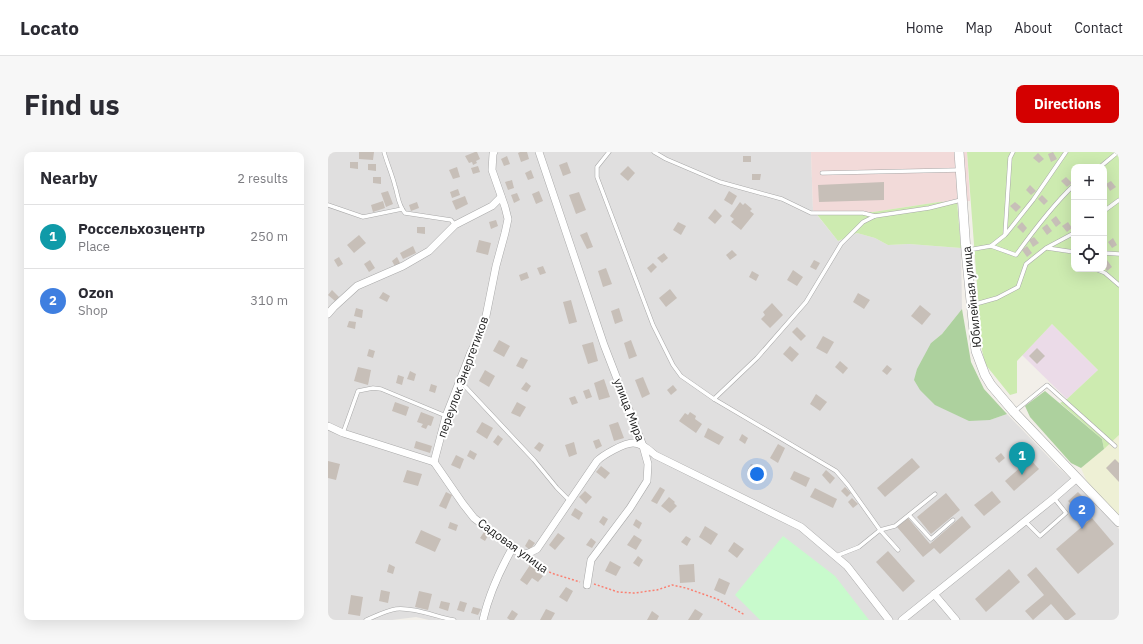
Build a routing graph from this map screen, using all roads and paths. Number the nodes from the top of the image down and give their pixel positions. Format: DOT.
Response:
graph roads {
  1 [pos="384,152"];
  2 [pos="494,152"];
  3 [pos="539,152"];
  4 [pos="609,152"];
  5 [pos="654,152"];
  6 [pos="959,152"];
  7 [pos="1013,152"];
  8 [pos="1066,152"];
  9 [pos="1118,152"];
  10 [pos="1104,164"];
  11 [pos="960,170"];
  12 [pos="822,173"];
  13 [pos="1071,188"];
  14 [pos="501,197"];
  15 [pos="962,200"];
  16 [pos="1119,200"];
  17 [pos="328,206"];
  18 [pos="402,209"];
  19 [pos="1107,209"];
  20 [pos="875,216"];
  21 [pos="455,225"];
  22 [pos="1071,234"];
  23 [pos="1005,235"];
  24 [pos="991,246"];
  25 [pos="1046,248"];
  26 [pos="966,251"];
  27 [pos="1071,252"];
  28 [pos="1107,253"];
  29 [pos="1119,254"];
  30 [pos="1102,272"];
  31 [pos="1119,285"];
  32 [pos="971,305"];
  33 [pos="328,314"];
  34 [pos="460,381"];
  35 [pos="714,399"];
  36 [pos="1014,412"];
  37 [pos="446,416"];
  38 [pos="328,426"];
  39 [pos="343,433"];
  40 [pos="643,446"];
  41 [pos="1115,446"];
  42 [pos="434,462"];
  43 [pos="1077,478"];
  44 [pos="935,494"];
  45 [pos="1054,498"];
  46 [pos="569,500"];
  47 [pos="909,514"];
  48 [pos="953,520"];
  49 [pos="1026,521"];
  50 [pos="1119,522"];
  51 [pos="880,530"];
  52 [pos="513,547"];
  53 [pos="898,550"];
  54 [pos="522,555"];
  55 [pos="836,556"];
  56 [pos="587,585"];
  57 [pos="934,594"];
  58 [pos="745,616"];
  59 [pos="366,620"];
  60 [pos="454,620"];
  61 [pos="483,620"];
  62 [pos="889,620"];
  63 [pos="902,620"];
  64 [pos="956,620"];
  1 -- 18 [label="lane"];
  2 -- 14 [label="street, переулок Энергетиков"];
  3 -- 40 [label="street, улица Мира"];
  4 -- 35 [label="lane"];
  5 -- 20 [label="lane"];
  6 -- 11 [label="street, Юбилейная улица"];
  7 -- 23 [label="lane"];
  8 -- 23 [label="lane"];
  9 -- 10 [label="lane"];
  11 -- 12 [label="lane"];
  11 -- 15 [label="street, Юбилейная улица"];
  13 -- 24 [label="lane"];
  14 -- 21 [label="street"];
  14 -- 34 [label="street, переулок Энергетиков"];
  15 -- 20 [label="lane"];
  15 -- 26 [label="street, Юбилейная улица"];
  16 -- 19 [label="lane"];
  17 -- 18 [label="lane"];
  18 -- 21 [label="lane"];
  20 -- 35 [label="lane"];
  21 -- 33 [label="street"];
  22 -- 25 [label="lane"];
  23 -- 24 [label="lane"];
  24 -- 26 [label="lane"];
  25 -- 27 [label="lane"];
  25 -- 32 [label="lane"];
  26 -- 32 [label="street, Юбилейная улица"];
  28 -- 29 [label="lane"];
  30 -- 31 [label="lane"];
  32 -- 36 [label="street, Юбилейная улица"];
  34 -- 37 [label="street, переулок Энергетиков"];
  34 -- 46 [label="lane"];
  35 -- 51 [label="lane"];
  36 -- 41 [label="lane"];
  36 -- 43 [label="street, Юбилейная улица"];
  37 -- 39 [label="lane"];
  37 -- 42 [label="street, переулок Энергетиков"];
  38 -- 39 [label="street"];
  39 -- 42 [label="street"];
  40 -- 46 [label="street"];
  40 -- 55 [label="street, улица Мира"];
  40 -- 56 [label="street"];
  42 -- 52 [label="street, Садовая улица"];
  43 -- 45 [label="street"];
  43 -- 50 [label="street, Юбилейная улица"];
  44 -- 47 [label="lane"];
  45 -- 49 [label="street"];
  45 -- 49 [label="lane"];
  46 -- 54 [label="street"];
  47 -- 48 [label="lane"];
  47 -- 51 [label="lane"];
  49 -- 57 [label="street"];
  51 -- 53 [label="lane"];
  51 -- 55 [label="lane"];
  52 -- 54 [label="street, Садовая улица"];
  52 -- 61 [label="street"];
  54 -- 56 [label="path, Садовая улица"];
  55 -- 62 [label="street, улица Мира"];
  56 -- 58 [label="path, Садовая улица"];
  57 -- 63 [label="street"];
  57 -- 64 [label="street"];
  59 -- 60 [label="lane"];
}
